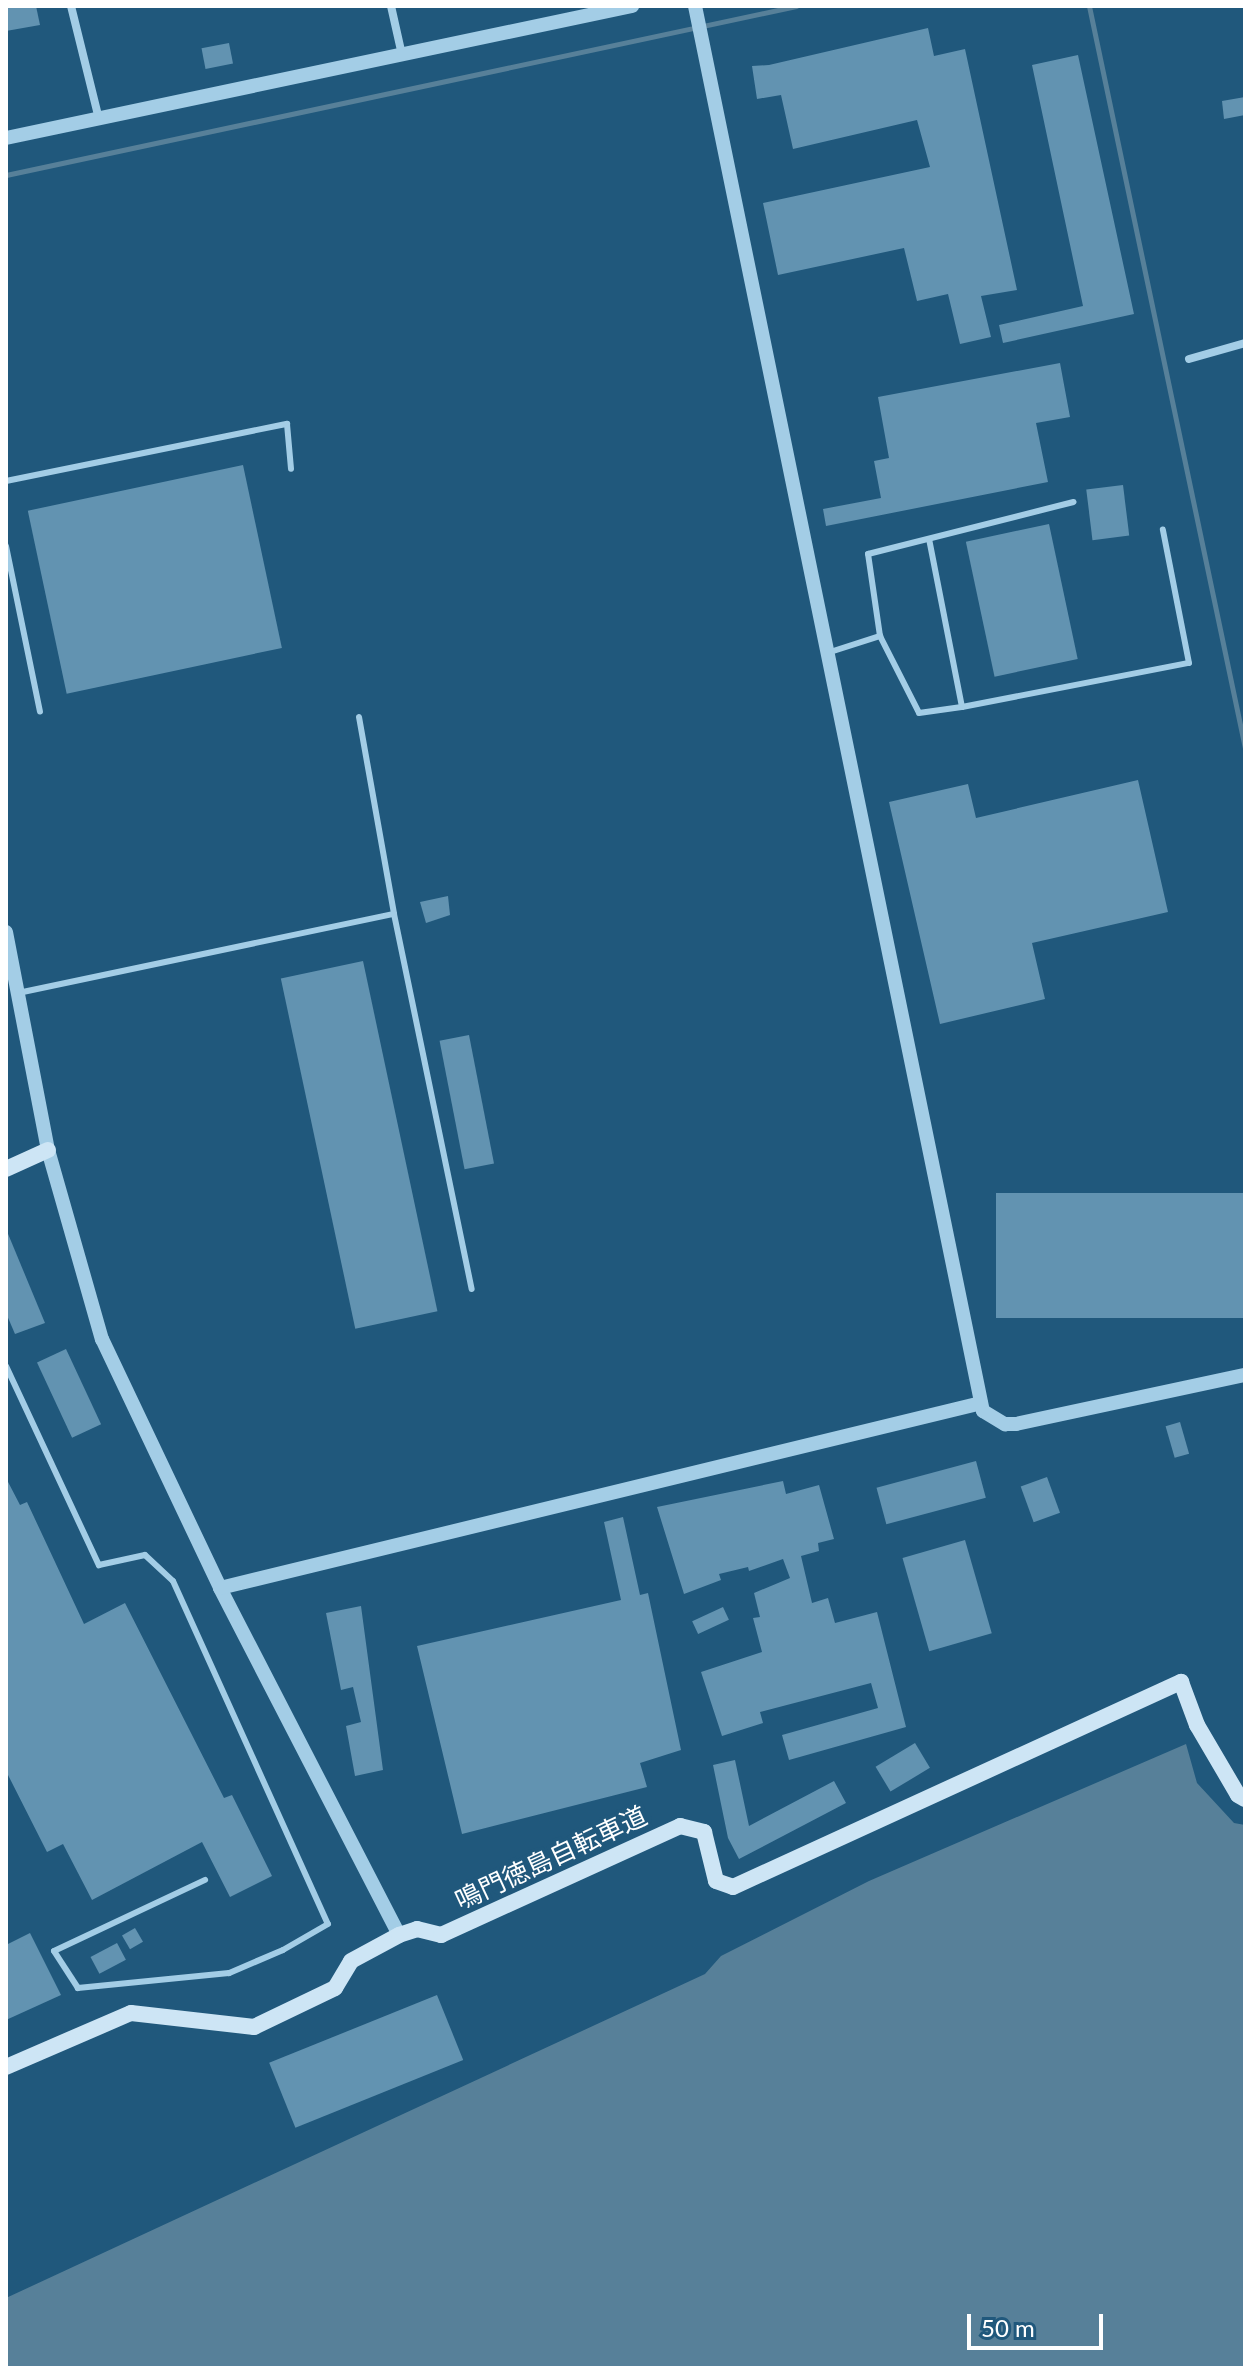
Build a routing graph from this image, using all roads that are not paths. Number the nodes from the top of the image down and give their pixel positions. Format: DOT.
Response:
graph roads {
  1 [pos="71,6"];
  2 [pos="391,6"];
  3 [pos="632,6"];
  4 [pos="696,11"];
  5 [pos="402,56"];
  6 [pos="99,119"];
  7 [pos="6,138"];
  8 [pos="1245,343"];
  9 [pos="1189,359"];
  10 [pos="291,469"];
  11 [pos="6,481"];
  12 [pos="1074,502"];
  13 [pos="1163,530"];
  14 [pos="929,539"];
  15 [pos="6,546"];
  16 [pos="880,636"];
  17 [pos="827,653"];
  18 [pos="962,707"];
  19 [pos="40,712"];
  20 [pos="359,717"];
  21 [pos="394,914"];
  22 [pos="6,932"];
  23 [pos="18,993"];
  24 [pos="48,1150"];
  25 [pos="6,1169"];
  26 [pos="472,1289"];
  27 [pos="6,1366"];
  28 [pos="1245,1375"];
  29 [pos="981,1403"];
  30 [pos="220,1588"];
  31 [pos="1245,1799"];
  32 [pos="205,1880"];
  33 [pos="399,1935"];
  34 [pos="6,2067"];
  1 -- 6 [label="street"];
  2 -- 5 [label="street"];
  3 -- 5 [label="street"];
  4 -- 17 [label="street"];
  5 -- 6 [label="street"];
  6 -- 7 [label="street"];
  8 -- 9 [label="street"];
  10 -- 11 [label="lane"];
  12 -- 14 [label="lane"];
  13 -- 18 [label="lane"];
  14 -- 16 [label="lane"];
  14 -- 18 [label="lane"];
  15 -- 19 [label="lane"];
  16 -- 17 [label="lane"];
  16 -- 18 [label="lane"];
  17 -- 29 [label="street"];
  20 -- 21 [label="lane"];
  21 -- 23 [label="lane"];
  21 -- 26 [label="lane"];
  22 -- 23 [label="street"];
  23 -- 24 [label="street"];
  24 -- 25 [label="main road"];
  24 -- 30 [label="street"];
  27 -- 32 [label="lane"];
  28 -- 29 [label="street"];
  29 -- 30 [label="street"];
  30 -- 33 [label="street"];
  31 -- 33 [label="main road, 鳴門徳島自転車道"];
  33 -- 34 [label="main road, 鳴門徳島自転車道"];
}
